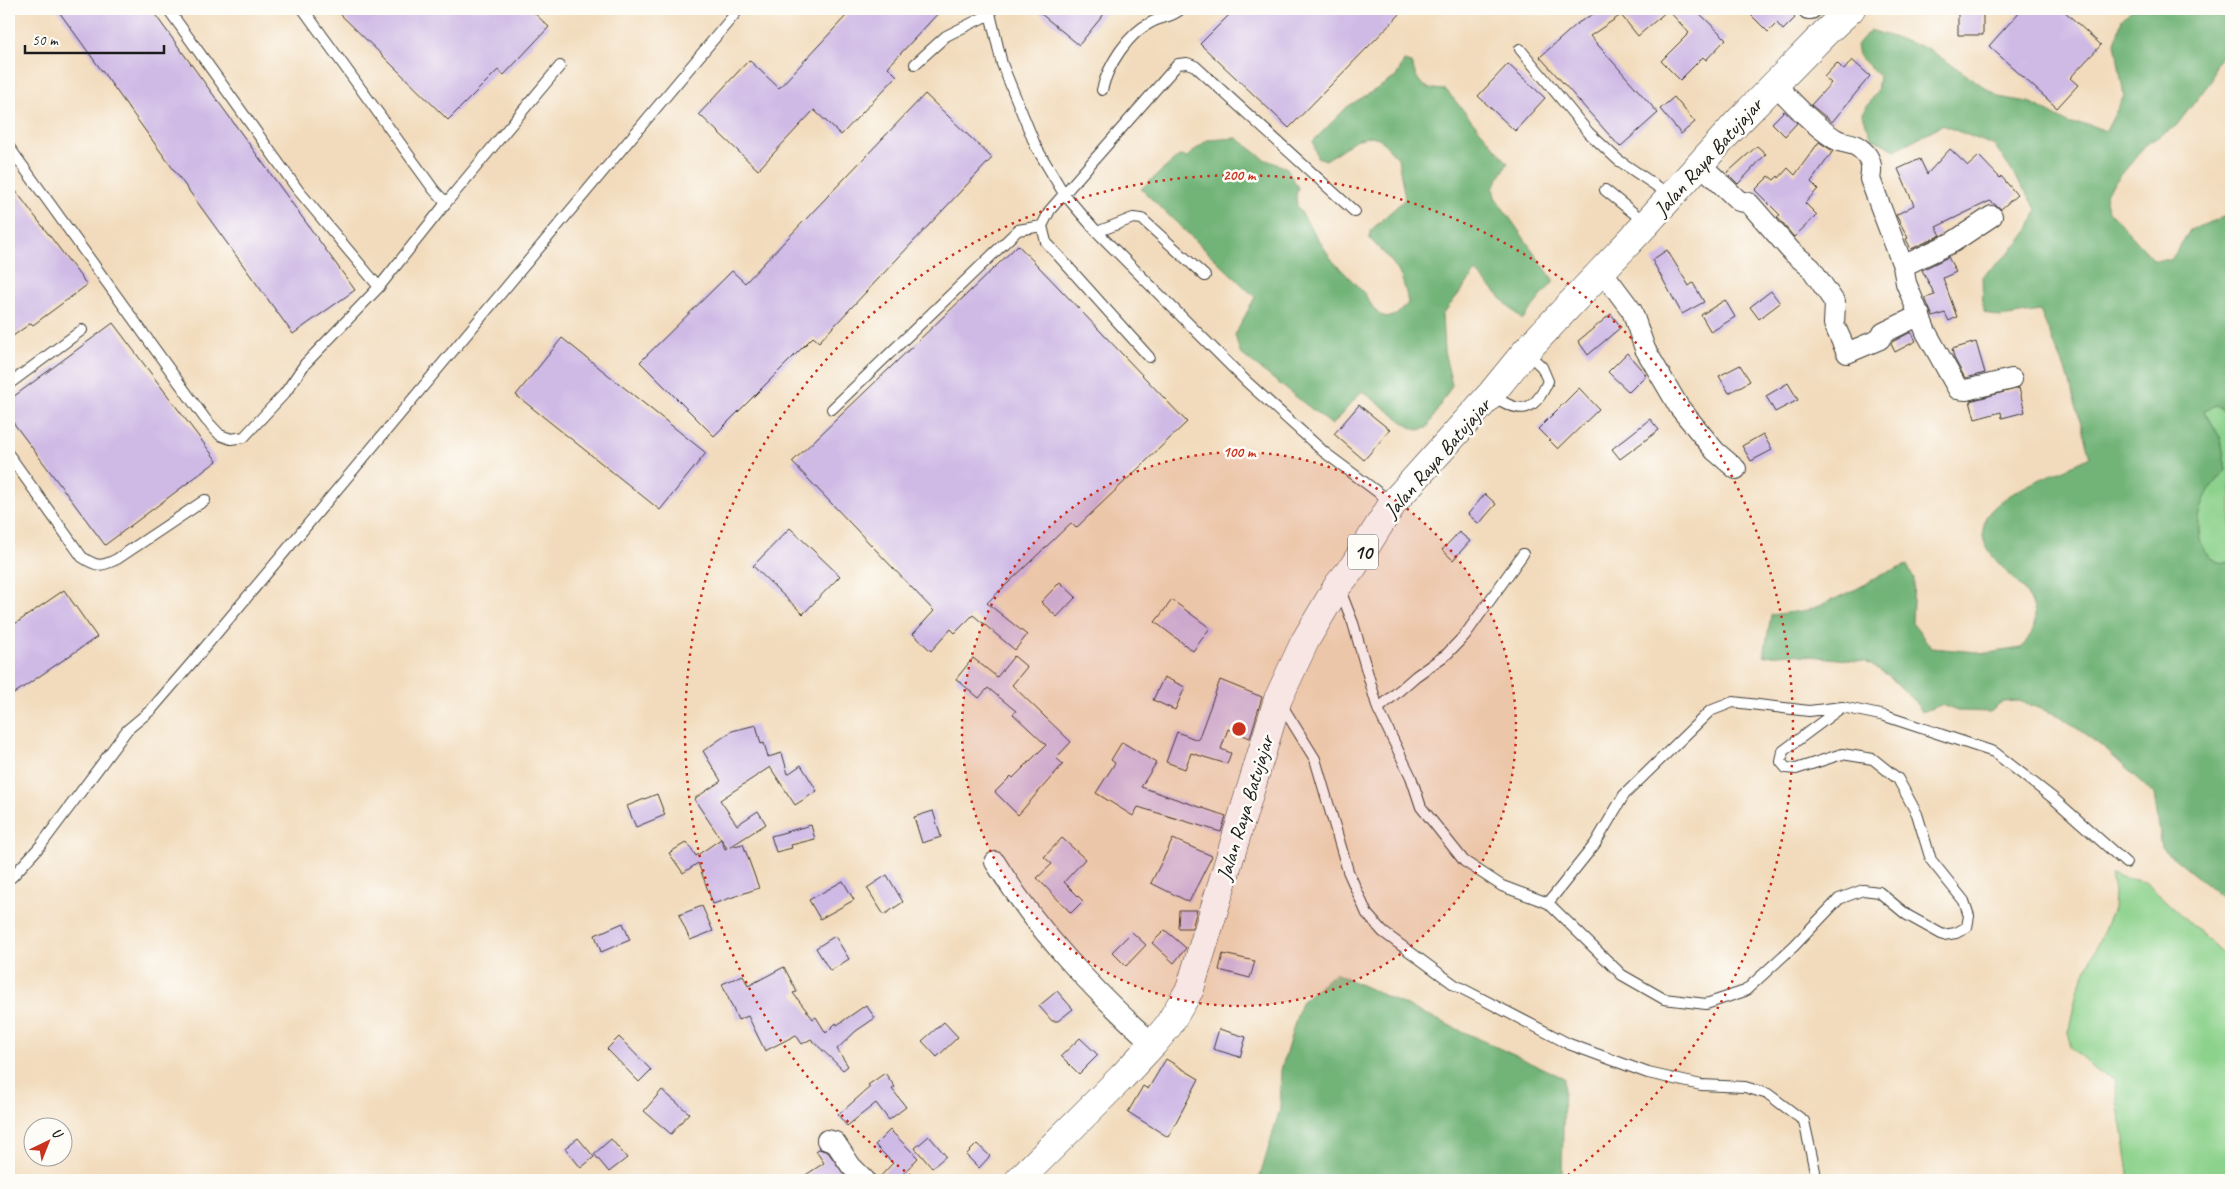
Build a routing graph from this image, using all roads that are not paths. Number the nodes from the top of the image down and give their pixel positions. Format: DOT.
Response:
graph roads {
  1 [pos="168,9"];
  2 [pos="303,9"];
  3 [pos="739,9"];
  4 [pos="1180,9"];
  5 [pos="1852,9"];
  6 [pos="989,12"];
  7 [pos="1520,49"];
  8 [pos="916,64"];
  9 [pos="560,66"];
  10 [pos="1775,84"];
  11 [pos="1102,90"];
  12 [pos="9,147"];
  13 [pos="1700,164"];
  14 [pos="1605,190"];
  15 [pos="1064,194"];
  16 [pos="1671,196"];
  17 [pos="446,203"];
  18 [pos="1355,212"];
  19 [pos="1992,216"];
  20 [pos="1646,224"];
  21 [pos="1042,226"];
  22 [pos="1097,232"];
  23 [pos="1903,266"];
  24 [pos="1602,271"];
  25 [pos="1205,276"];
  26 [pos="379,287"];
  27 [pos="1920,315"];
  28 [pos="82,330"];
  29 [pos="1526,351"];
  30 [pos="1149,357"];
  31 [pos="2012,379"];
  32 [pos="9,384"];
  33 [pos="1491,394"];
  34 [pos="832,409"];
  35 [pos="9,455"];
  36 [pos="1736,469"];
  37 [pos="205,500"];
  38 [pos="1393,503"];
  39 [pos="1523,554"];
  40 [pos="1338,585"];
  41 [pos="1278,698"];
  42 [pos="1842,708"];
  43 [pos="1378,709"];
  44 [pos="995,862"];
  45 [pos="2126,863"];
  46 [pos="12,877"];
  47 [pos="1548,903"];
  48 [pos="1153,1044"];
  49 [pos="827,1140"];
  50 [pos="1815,1171"];
  51 [pos="865,1180"];
  52 [pos="1019,1180"];
  1 -- 26 [label="lane"];
  2 -- 17 [label="lane"];
  3 -- 46 [label="lane"];
  4 -- 11 [label="lane"];
  5 -- 10 [label="highway, Jalan Raya Batujajar / 10"];
  6 -- 8 [label="lane"];
  6 -- 15 [label="lane"];
  7 -- 16 [label="lane"];
  9 -- 17 [label="lane"];
  10 -- 13 [label="highway, Jalan Raya Batujajar / 10"];
  10 -- 23 [label="street"];
  12 -- 26 [label="lane"];
  13 -- 16 [label="highway, Jalan Raya Batujajar / 10"];
  13 -- 27 [label="street"];
  14 -- 20 [label="lane"];
  15 -- 18 [label="lane"];
  15 -- 21 [label="lane"];
  15 -- 22 [label="lane"];
  16 -- 20 [label="highway, Jalan Raya Batujajar / 10"];
  17 -- 26 [label="lane"];
  19 -- 23 [label="street"];
  20 -- 24 [label="highway, Jalan Raya Batujajar / 10"];
  21 -- 30 [label="lane"];
  21 -- 34 [label="lane"];
  22 -- 25 [label="lane"];
  22 -- 38 [label="lane"];
  23 -- 27 [label="street"];
  24 -- 29 [label="highway, Jalan Raya Batujajar / 10"];
  24 -- 36 [label="street"];
  27 -- 31 [label="street"];
  28 -- 32 [label="lane"];
  29 -- 33 [label="highway, Jalan Raya Batujajar / 10"];
  29 -- 33 [label="lane"];
  33 -- 38 [label="highway, Jalan Raya Batujajar / 10"];
  35 -- 37 [label="lane"];
  38 -- 40 [label="highway, Jalan Raya Batujajar / 10"];
  39 -- 43 [label="lane"];
  40 -- 41 [label="highway, Jalan Raya Batujajar / 10"];
  40 -- 43 [label="lane"];
  41 -- 48 [label="highway, Jalan Raya Batujajar / 10"];
  41 -- 50 [label="lane"];
  42 -- 45 [label="lane"];
  42 -- 47 [label="lane"];
  42 -- 47 [label="lane"];
  43 -- 47 [label="lane"];
  44 -- 48 [label="street"];
  48 -- 52 [label="highway, Jalan Raya Batujajar / 10"];
  49 -- 51 [label="street"];
}
